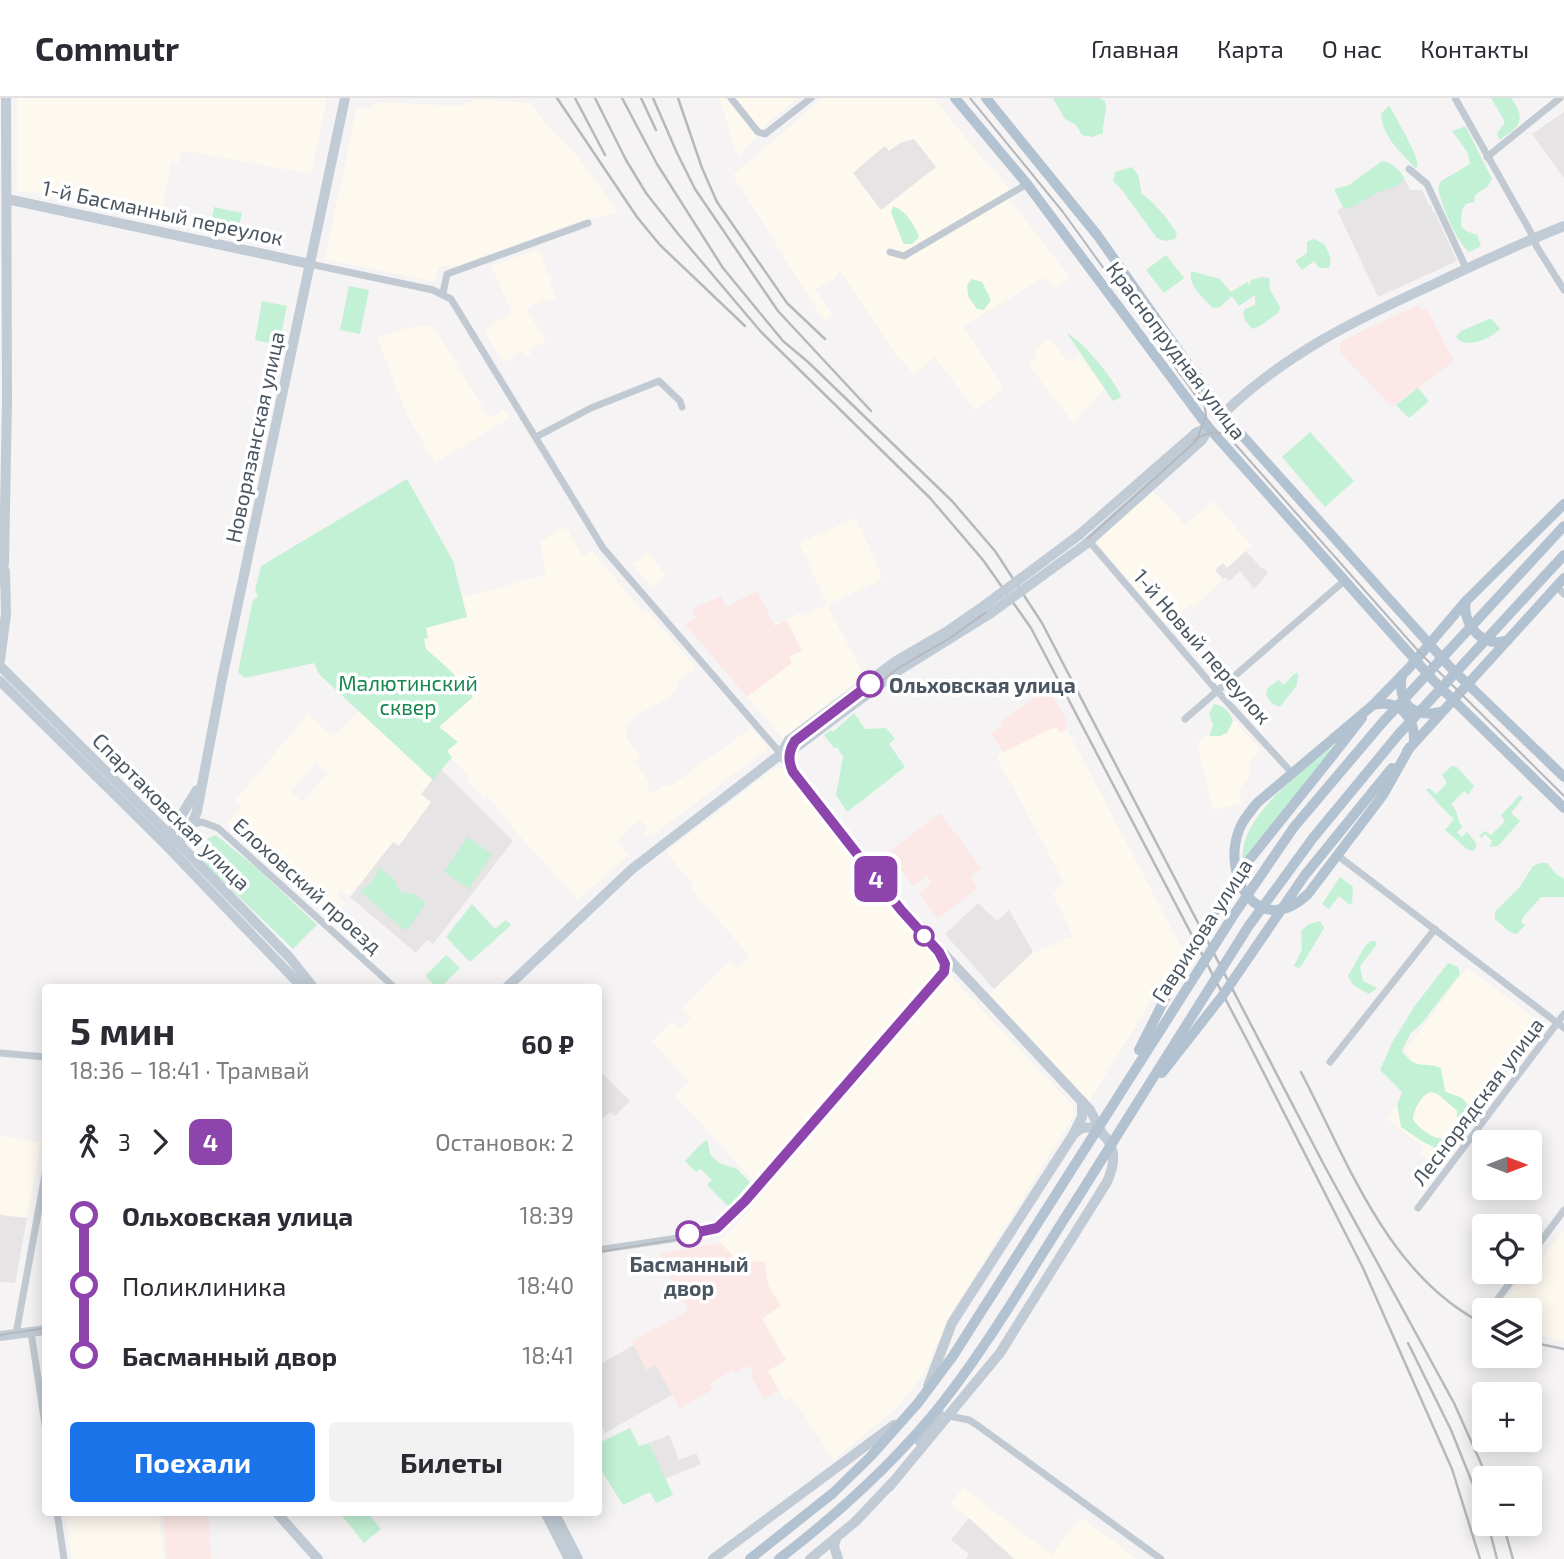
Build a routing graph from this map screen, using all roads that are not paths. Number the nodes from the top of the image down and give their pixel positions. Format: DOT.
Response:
graph roads {
  1 [pos="6,98"];
  2 [pos="345,98"];
  3 [pos="731,98"];
  4 [pos="811,98"];
  5 [pos="955,98"];
  6 [pos="986,98"];
  7 [pos="1455,98"];
  8 [pos="1560,98"];
  9 [pos="1487,157"];
  10 [pos="1409,170"];
  11 [pos="1027,184"];
  12 [pos="7,199"];
  13 [pos="588,223"];
  14 [pos="1564,226"];
  15 [pos="1533,239"];
  16 [pos="890,252"];
  17 [pos="310,264"];
  18 [pos="4,265"];
  19 [pos="1466,268"];
  20 [pos="1564,290"];
  21 [pos="443,293"];
  22 [pos="682,407"];
  23 [pos="1223,414"];
  24 [pos="1209,428"];
  25 [pos="536,437"];
  26 [pos="1564,504"];
  27 [pos="1564,527"];
  28 [pos="1085,540"];
  29 [pos="1564,555"];
  30 [pos="4,563"];
  31 [pos="0,581"];
  32 [pos="1344,581"];
  33 [pos="1561,586"];
  34 [pos="1466,601"];
  35 [pos="1447,623"];
  36 [pos="1508,639"];
  37 [pos="1429,643"];
  38 [pos="0,660"];
  39 [pos="1415,661"];
  40 [pos="1485,664"];
  41 [pos="0,666"];
  42 [pos="1402,675"];
  43 [pos="0,681"];
  44 [pos="1468,684"];
  45 [pos="1219,692"];
  46 [pos="1453,700"];
  47 [pos="1371,706"];
  48 [pos="1441,712"];
  49 [pos="1185,719"];
  50 [pos="1412,745"];
  51 [pos="781,754"];
  52 [pos="1292,773"];
  53 [pos="1564,777"];
  54 [pos="201,784"];
  55 [pos="1564,808"];
  56 [pos="192,824"];
  57 [pos="174,838"];
  58 [pos="167,846"];
  59 [pos="1337,855"];
  60 [pos="1435,929"];
  61 [pos="954,965"];
  62 [pos="306,984"];
  63 [pos="307,984"];
  64 [pos="391,984"];
  65 [pos="510,984"];
  66 [pos="1564,1014"];
  67 [pos="1561,1025"];
  68 [pos="0,1053"];
  69 [pos="42,1057"];
  70 [pos="1330,1062"];
  71 [pos="1082,1101"];
  72 [pos="1111,1105"];
  73 [pos="1129,1114"];
  74 [pos="1102,1133"];
  75 [pos="1073,1135"];
  76 [pos="42,1191"];
  77 [pos="1418,1208"];
  78 [pos="1564,1210"];
  79 [pos="1542,1240"];
  80 [pos="602,1249"];
  81 [pos="42,1331"];
  82 [pos="31,1332"];
  83 [pos="16,1334"];
  84 [pos="0,1336"];
  85 [pos="969,1366"];
  86 [pos="924,1395"];
  87 [pos="42,1405"];
  88 [pos="906,1417"];
  89 [pos="946,1420"];
  90 [pos="922,1440"];
  91 [pos="877,1475"];
  92 [pos="889,1487"];
  93 [pos="58,1516"];
  94 [pos="280,1516"];
  95 [pos="547,1516"];
  96 [pos="556,1516"];
  97 [pos="836,1539"];
  98 [pos="64,1559"];
  99 [pos="318,1559"];
  100 [pos="569,1559"];
  101 [pos="578,1559"];
  102 [pos="713,1559"];
  103 [pos="750,1559"];
  104 [pos="779,1559"];
  105 [pos="810,1559"];
  106 [pos="838,1559"];
  107 [pos="1161,1559"];
  1 -- 12 [label="street"];
  2 -- 17 [label="street, Новорязанская улица"];
  3 -- 4 [label="street"];
  5 -- 11 [label="main road, Краснопрудная улица"];
  6 -- 23 [label="main road, Краснопрудная улица"];
  7 -- 9 [label="street"];
  8 -- 9 [label="street"];
  9 -- 15 [label="street"];
  10 -- 19 [label="street"];
  11 -- 16 [label="street"];
  11 -- 24 [label="main road, Краснопрудная улица"];
  12 -- 17 [label="street, 1-й Басманный переулок"];
  12 -- 18 [label="street"];
  13 -- 21 [label="street"];
  14 -- 15 [label="street"];
  15 -- 19 [label="street"];
  15 -- 20 [label="street"];
  17 -- 21 [label="street"];
  17 -- 54 [label="street, Новорязанская улица"];
  18 -- 30 [label="street"];
  19 -- 23 [label="street"];
  21 -- 25 [label="street"];
  22 -- 25 [label="street"];
  23 -- 24 [label="main road"];
  23 -- 37 [label="main road, Краснопрудная улица"];
  24 -- 28 [label="street"];
  24 -- 32 [label="main road, Краснопрудная улица"];
  25 -- 51 [label="street"];
  26 -- 34 [label="main road"];
  27 -- 72 [label="main road, Гаврикова улица, bridge"];
  28 -- 45 [label="street, 1-й Новый переулок"];
  28 -- 51 [label="street, bridge"];
  29 -- 73 [label="main road, Гаврикова улица, bridge"];
  30 -- 31 [label="street"];
  30 -- 38 [label="street"];
  32 -- 39 [label="main road, Краснопрудная улица"];
  32 -- 45 [label="street"];
  33 -- 36 [label="main road"];
  34 -- 35 [label="main road"];
  34 -- 36 [label="main road"];
  35 -- 37 [label="main road"];
  35 -- 40 [label="main road"];
  36 -- 40 [label="main road"];
  37 -- 39 [label="main road"];
  37 -- 44 [label="main road, Краснопрудная улица"];
  39 -- 42 [label="main road"];
  39 -- 46 [label="main road, Краснопрудная улица"];
  40 -- 44 [label="main road"];
  41 -- 57 [label="street, Спартаковская улица"];
  42 -- 47 [label="main road"];
  42 -- 48 [label="main road"];
  43 -- 58 [label="street, Спартаковская улица"];
  44 -- 46 [label="main road"];
  44 -- 53 [label="main road, Краснопрудная улица"];
  45 -- 49 [label="street"];
  45 -- 52 [label="street, 1-й Новый переулок"];
  46 -- 48 [label="main road"];
  46 -- 55 [label="main road, Краснопрудная улица"];
  47 -- 50 [label="main road"];
  47 -- 52 [label="main road"];
  47 -- 72 [label="main road, bridge"];
  48 -- 50 [label="main road"];
  50 -- 59 [label="main road"];
  50 -- 73 [label="main road, bridge"];
  51 -- 61 [label="street"];
  51 -- 65 [label="street"];
  52 -- 59 [label="main road"];
  54 -- 56 [label="street, Новорязанская улица"];
  54 -- 57 [label="street, Новорязанская улица"];
  56 -- 57 [label="street, Новорязанская улица"];
  56 -- 64 [label="street, Елоховский проезд"];
  57 -- 58 [label="street"];
  57 -- 63 [label="street, Спартаковская улица"];
  58 -- 62 [label="street, Спартаковская улица"];
  59 -- 60 [label="street"];
  60 -- 67 [label="street"];
  60 -- 70 [label="street"];
  61 -- 71 [label="street"];
  61 -- 80 [label="street"];
  66 -- 67 [label="street, Леснорядская улица"];
  67 -- 77 [label="street, Леснорядская улица"];
  68 -- 69 [label="street"];
  71 -- 74 [label="street"];
  71 -- 75 [label="street"];
  72 -- 86 [label="main road, Гаврикова улица, bridge"];
  73 -- 85 [label="main road, Гаврикова улица, bridge"];
  74 -- 75 [label="street"];
  74 -- 89 [label="street"];
  75 -- 86 [label="street"];
  76 -- 83 [label="street"];
  78 -- 79 [label="street"];
  81 -- 82 [label="street"];
  82 -- 83 [label="street"];
  82 -- 87 [label="street"];
  83 -- 84 [label="street"];
  85 -- 90 [label="street"];
  85 -- 91 [label="main road, Гаврикова улица"];
  86 -- 88 [label="main road, Гаврикова улица"];
  88 -- 102 [label="street"];
  88 -- 103 [label="main road, Гаврикова улица"];
  89 -- 90 [label="street"];
  89 -- 92 [label="street"];
  89 -- 107 [label="street"];
  90 -- 91 [label="street"];
  90 -- 92 [label="street"];
  91 -- 104 [label="main road, Гаврикова улица"];
  92 -- 97 [label="street"];
  93 -- 98 [label="street"];
  94 -- 99 [label="street"];
  95 -- 100 [label="street"];
  96 -- 101 [label="street"];
  97 -- 105 [label="street"];
  97 -- 106 [label="street"];
}
